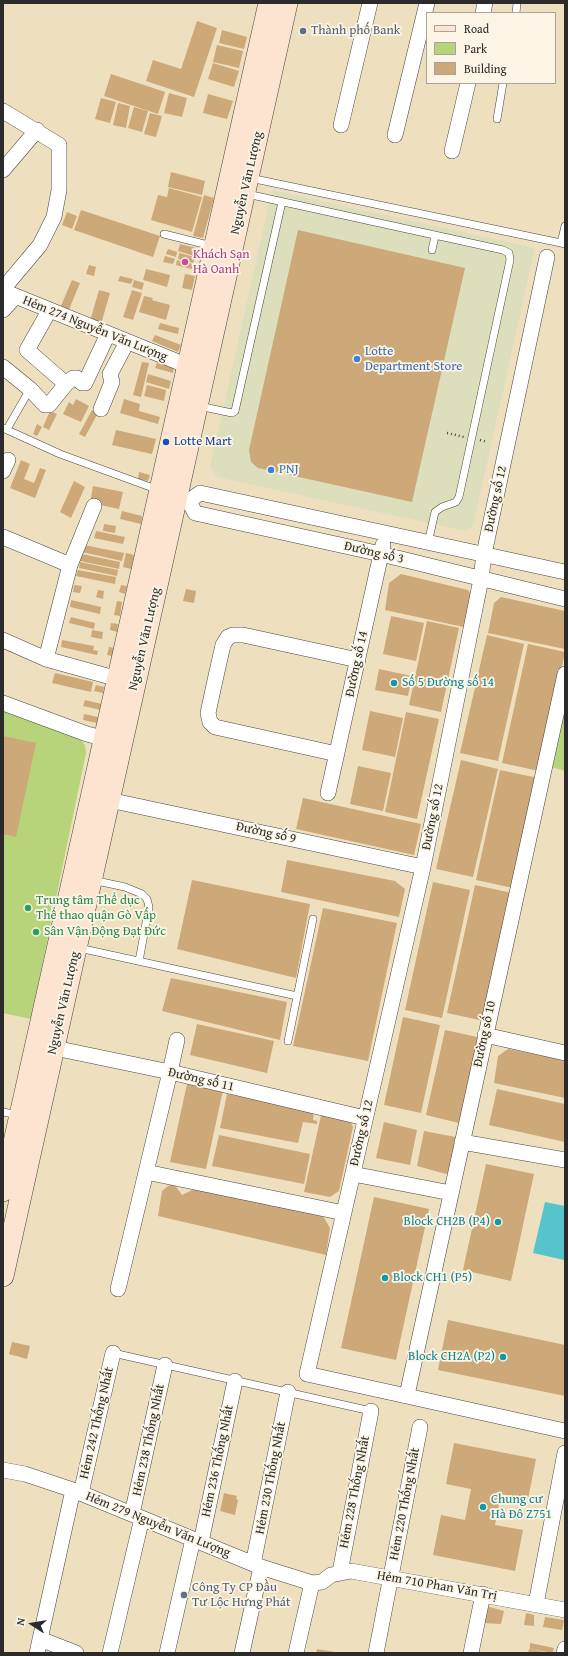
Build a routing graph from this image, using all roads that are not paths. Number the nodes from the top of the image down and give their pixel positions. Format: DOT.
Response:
graph roads {
  1 [pos="269,3"];
  2 [pos="287,3"];
  3 [pos="370,3"];
  4 [pos="427,3"];
  5 [pos="468,84"];
  6 [pos="504,84"];
  7 [pos="3,111"];
  8 [pos="497,119"];
  9 [pos="341,125"];
  10 [pos="36,130"];
  11 [pos="396,135"];
  12 [pos="452,151"];
  13 [pos="3,170"];
  14 [pos="238,184"];
  15 [pos="282,202"];
  16 [pos="565,226"];
  17 [pos="164,234"];
  18 [pos="435,236"];
  19 [pos="563,244"];
  20 [pos="214,246"];
  21 [pos="432,250"];
  22 [pos="547,257"];
  23 [pos="7,293"];
  24 [pos="3,310"];
  25 [pos="49,311"];
  26 [pos="108,334"];
  27 [pos="127,342"];
  28 [pos="188,366"];
  29 [pos="3,367"];
  30 [pos="66,384"];
  31 [pos="30,389"];
  32 [pos="197,405"];
  33 [pos="101,409"];
  34 [pos="5,429"];
  35 [pos="175,498"];
  36 [pos="94,506"];
  37 [pos="386,534"];
  38 [pos="3,537"];
  39 [pos="428,544"];
  40 [pos="381,554"];
  41 [pos="484,554"];
  42 [pos="70,564"];
  43 [pos="565,572"];
  44 [pos="481,579"];
  45 [pos="565,599"];
  46 [pos="3,640"];
  47 [pos="46,659"];
  48 [pos="358,660"];
  49 [pos="565,674"];
  50 [pos="118,679"];
  51 [pos="3,703"];
  52 [pos="113,741"];
  53 [pos="337,754"];
  54 [pos="328,793"];
  55 [pos="109,800"];
  56 [pos="422,867"];
  57 [pos="91,880"];
  58 [pos="313,918"];
  59 [pos="76,947"];
  60 [pos="139,961"];
  61 [pos="297,996"];
  62 [pos="485,1035"];
  63 [pos="177,1040"];
  64 [pos="288,1041"];
  65 [pos="45,1046"];
  66 [pos="565,1053"];
  67 [pos="170,1072"];
  68 [pos="11,1114"];
  69 [pos="365,1118"];
  70 [pos="462,1142"];
  71 [pos="565,1160"];
  72 [pos="146,1172"];
  73 [pos="352,1174"];
  74 [pos="3,1192"];
  75 [pos="451,1193"];
  76 [pos="344,1213"];
  77 [pos="9,1222"];
  78 [pos="3,1276"];
  79 [pos="118,1289"];
  80 [pos="113,1353"];
  81 [pos="165,1365"];
  82 [pos="235,1381"];
  83 [pos="288,1392"];
  84 [pos="407,1395"];
  85 [pos="371,1411"];
  86 [pos="420,1427"];
  87 [pos="565,1431"];
  88 [pos="565,1453"];
  89 [pos="3,1470"];
  90 [pos="77,1492"];
  91 [pos="137,1516"];
  92 [pos="197,1541"];
  93 [pos="257,1565"];
  94 [pos="340,1572"];
  95 [pos="390,1578"];
  96 [pos="312,1583"];
  97 [pos="482,1594"];
  98 [pos="536,1604"];
  99 [pos="565,1610"];
  100 [pos="39,1646"];
  101 [pos="565,1649"];
  102 [pos="76,1653"];
  103 [pos="110,1653"];
  104 [pos="167,1653"];
  105 [pos="242,1653"];
  106 [pos="296,1653"];
  107 [pos="376,1653"];
  108 [pos="471,1653"];
  109 [pos="564,1653"];
  1 -- 14 [label="street, Nguyễn Văn Lượng"];
  2 -- 14 [label="street, Nguyễn Văn Lượng"];
  3 -- 9 [label="street"];
  4 -- 11 [label="street"];
  5 -- 12 [label="street"];
  6 -- 8 [label="lane"];
  7 -- 10 [label="street"];
  10 -- 13 [label="street"];
  10 -- 23 [label="street"];
  14 -- 15 [label="lane"];
  14 -- 19 [label="lane"];
  14 -- 20 [label="street, Nguyễn Văn Lượng"];
  14 -- 32 [label="street, Nguyễn Văn Lượng"];
  15 -- 18 [label="lane"];
  15 -- 32 [label="lane"];
  16 -- 19 [label="lane"];
  17 -- 20 [label="lane"];
  18 -- 21 [label="lane"];
  18 -- 39 [label="lane"];
  20 -- 28 [label="street, Nguyễn Văn Lượng"];
  22 -- 41 [label="street, Đường số 12"];
  23 -- 24 [label="street"];
  23 -- 25 [label="street, Hẻm 274 Nguyễn Văn Lượng"];
  25 -- 26 [label="street, Hẻm 274 Nguyễn Văn Lượng"];
  25 -- 30 [label="street"];
  26 -- 27 [label="street, Hẻm 274 Nguyễn Văn Lượng"];
  26 -- 30 [label="street"];
  27 -- 28 [label="street, Hẻm 274 Nguyễn Văn Lượng"];
  27 -- 33 [label="street"];
  28 -- 35 [label="street, Nguyễn Văn Lượng"];
  29 -- 31 [label="street"];
  30 -- 31 [label="street"];
  31 -- 34 [label="lane"];
  32 -- 35 [label="street, Nguyễn Văn Lượng"];
  34 -- 35 [label="lane"];
  35 -- 37 [label="street, Đường số 3"];
  35 -- 40 [label="street, Đường số 3"];
  35 -- 50 [label="street, Nguyễn Văn Lượng"];
  35 -- 52 [label="street, Nguyễn Văn Lượng"];
  36 -- 42 [label="street"];
  37 -- 39 [label="street, Đường số 3"];
  37 -- 40 [label="street, Đường số 14"];
  38 -- 42 [label="street"];
  39 -- 41 [label="street, Đường số 3"];
  40 -- 44 [label="street, Đường số 3"];
  40 -- 48 [label="street, Đường số 14"];
  41 -- 43 [label="street, Đường số 3"];
  41 -- 44 [label="street, Đường số 12"];
  42 -- 47 [label="street"];
  44 -- 45 [label="street, Đường số 3"];
  44 -- 56 [label="street, Đường số 12"];
  46 -- 47 [label="street"];
  47 -- 50 [label="street"];
  48 -- 53 [label="street, Đường số 14"];
  48 -- 53 [label="street"];
  49 -- 62 [label="street, Đường số 10"];
  50 -- 52 [label="street, Nguyễn Văn Lượng"];
  51 -- 52 [label="street"];
  52 -- 55 [label="street, Nguyễn Văn Lượng"];
  52 -- 65 [label="street, Nguyễn Văn Lượng"];
  53 -- 54 [label="street, Đường số 14"];
  55 -- 56 [label="street, Đường số 9"];
  55 -- 57 [label="street, Nguyễn Văn Lượng"];
  56 -- 69 [label="street, Đường số 12"];
  57 -- 59 [label="street, Nguyễn Văn Lượng"];
  57 -- 60 [label="lane"];
  58 -- 61 [label="lane"];
  59 -- 60 [label="lane"];
  59 -- 65 [label="street, Nguyễn Văn Lượng"];
  60 -- 61 [label="lane"];
  61 -- 64 [label="lane"];
  62 -- 66 [label="street"];
  62 -- 70 [label="street, Đường số 10"];
  63 -- 67 [label="street"];
  65 -- 67 [label="street, Đường số 11"];
  65 -- 68 [label="street, Nguyễn Văn Lượng"];
  65 -- 77 [label="street, Nguyễn Văn Lượng"];
  67 -- 69 [label="street, Đường số 11"];
  67 -- 72 [label="street"];
  68 -- 74 [label="street, Nguyễn Văn Lượng"];
  69 -- 73 [label="street, Đường số 12"];
  70 -- 71 [label="street"];
  70 -- 75 [label="street, Đường số 10"];
  72 -- 76 [label="street"];
  72 -- 79 [label="street"];
  73 -- 75 [label="street"];
  73 -- 76 [label="street, Đường số 12"];
  75 -- 84 [label="street, Đường số 10"];
  76 -- 84 [label="street, Đường số 12"];
  77 -- 78 [label="street, Nguyễn Văn Lượng"];
  80 -- 81 [label="lane"];
  80 -- 90 [label="street, Hẻm 242 Thống Nhất"];
  81 -- 82 [label="lane"];
  81 -- 91 [label="street, Hẻm 238 Thống Nhất"];
  82 -- 83 [label="lane"];
  82 -- 92 [label="street, Hẻm 236 Thống Nhất"];
  83 -- 85 [label="lane"];
  83 -- 93 [label="street, Hẻm 230 Thống Nhất"];
  84 -- 87 [label="street"];
  85 -- 94 [label="street, Hẻm 228 Thống Nhất"];
  86 -- 95 [label="street, Hẻm 220 Thống Nhất"];
  88 -- 98 [label="street"];
  89 -- 90 [label="street, Hẻm 279 Nguyễn Văn Lượng"];
  90 -- 91 [label="street, Hẻm 279 Nguyễn Văn Lượng"];
  90 -- 100 [label="street, Hẻm 242 Thống Nhất"];
  91 -- 92 [label="street, Hẻm 279 Nguyễn Văn Lượng"];
  91 -- 103 [label="street, Hẻm 238 Thống Nhất"];
  92 -- 93 [label="street, Hẻm 279 Nguyễn Văn Lượng"];
  92 -- 104 [label="street, Hẻm 236 Thống Nhất"];
  93 -- 96 [label="street, Hẻm 279 Nguyễn Văn Lượng"];
  93 -- 105 [label="street, Hẻm 230 Thống Nhất"];
  94 -- 95 [label="street, Hẻm 710 Phan Văn Trị"];
  94 -- 96 [label="street, Hẻm 710 Phan Văn Trị"];
  95 -- 97 [label="street, Hẻm 710 Phan Văn Trị"];
  95 -- 107 [label="street, Hẻm 220 Thống Nhất"];
  96 -- 106 [label="street"];
  97 -- 98 [label="street, Hẻm 710 Phan Văn Trị"];
  97 -- 108 [label="street"];
  98 -- 99 [label="street, Hẻm 710 Phan Văn Trị"];
  100 -- 102 [label="street"];
  101 -- 109 [label="street"];
}
